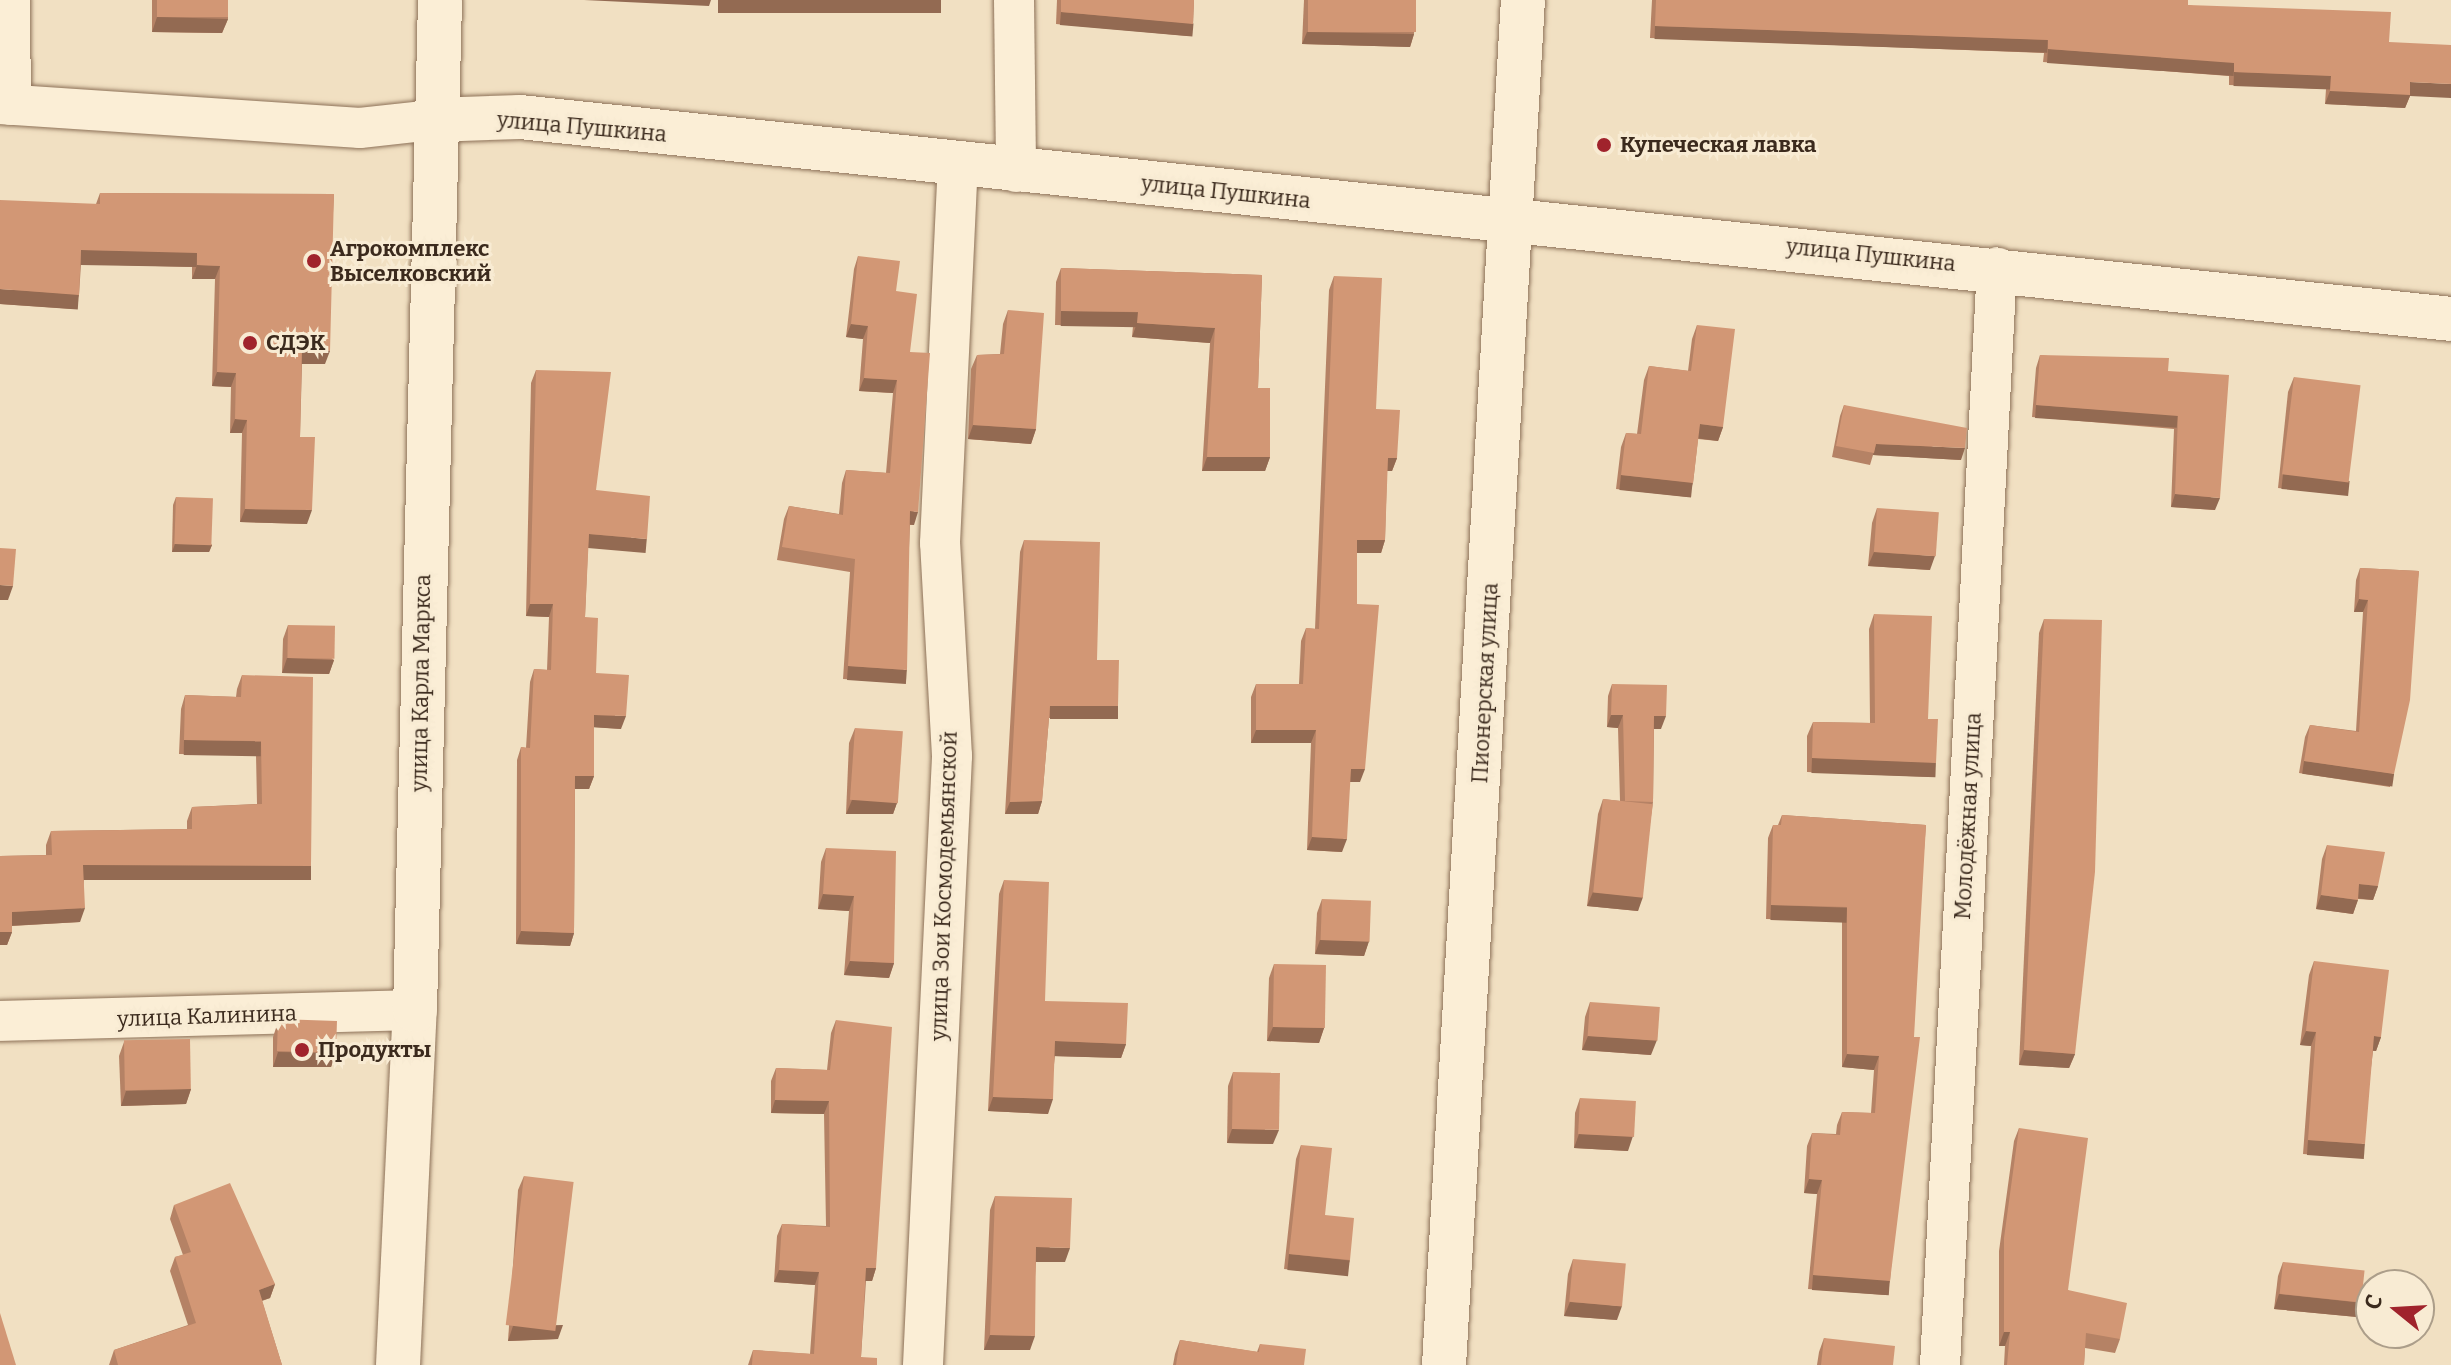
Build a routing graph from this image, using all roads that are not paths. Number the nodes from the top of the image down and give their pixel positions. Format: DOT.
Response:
graph roads {
  1 [pos="10,0"];
  2 [pos="440,0"];
  3 [pos="1014,0"];
  4 [pos="1523,0"];
  5 [pos="6,104"];
  6 [pos="432,120"];
  7 [pos="958,166"];
  8 [pos="1016,172"];
  9 [pos="1513,220"];
  10 [pos="1997,267"];
  11 [pos="2451,319"];
  12 [pos="415,1010"];
  13 [pos="0,1021"];
  14 [pos="398,1365"];
  15 [pos="923,1365"];
  16 [pos="1444,1365"];
  17 [pos="1940,1365"];
  1 -- 5 [label="street"];
  2 -- 6 [label="street, улица Карла Маркса"];
  3 -- 8 [label="street"];
  4 -- 9 [label="street, Пионерская улица"];
  5 -- 6 [label="street, улица Пушкина"];
  6 -- 7 [label="street, улица Пушкина"];
  6 -- 12 [label="street, улица Карла Маркса"];
  7 -- 8 [label="street, улица Пушкина"];
  7 -- 15 [label="street, улица Зои Космодемьянской"];
  8 -- 9 [label="street, улица Пушкина"];
  9 -- 10 [label="street, улица Пушкина"];
  9 -- 16 [label="street, Пионерская улица"];
  10 -- 11 [label="street, улица Пушкина"];
  10 -- 17 [label="street, Молодёжная улица"];
  12 -- 13 [label="street, улица Калинина"];
  12 -- 14 [label="street, улица Карла Маркса"];
}
